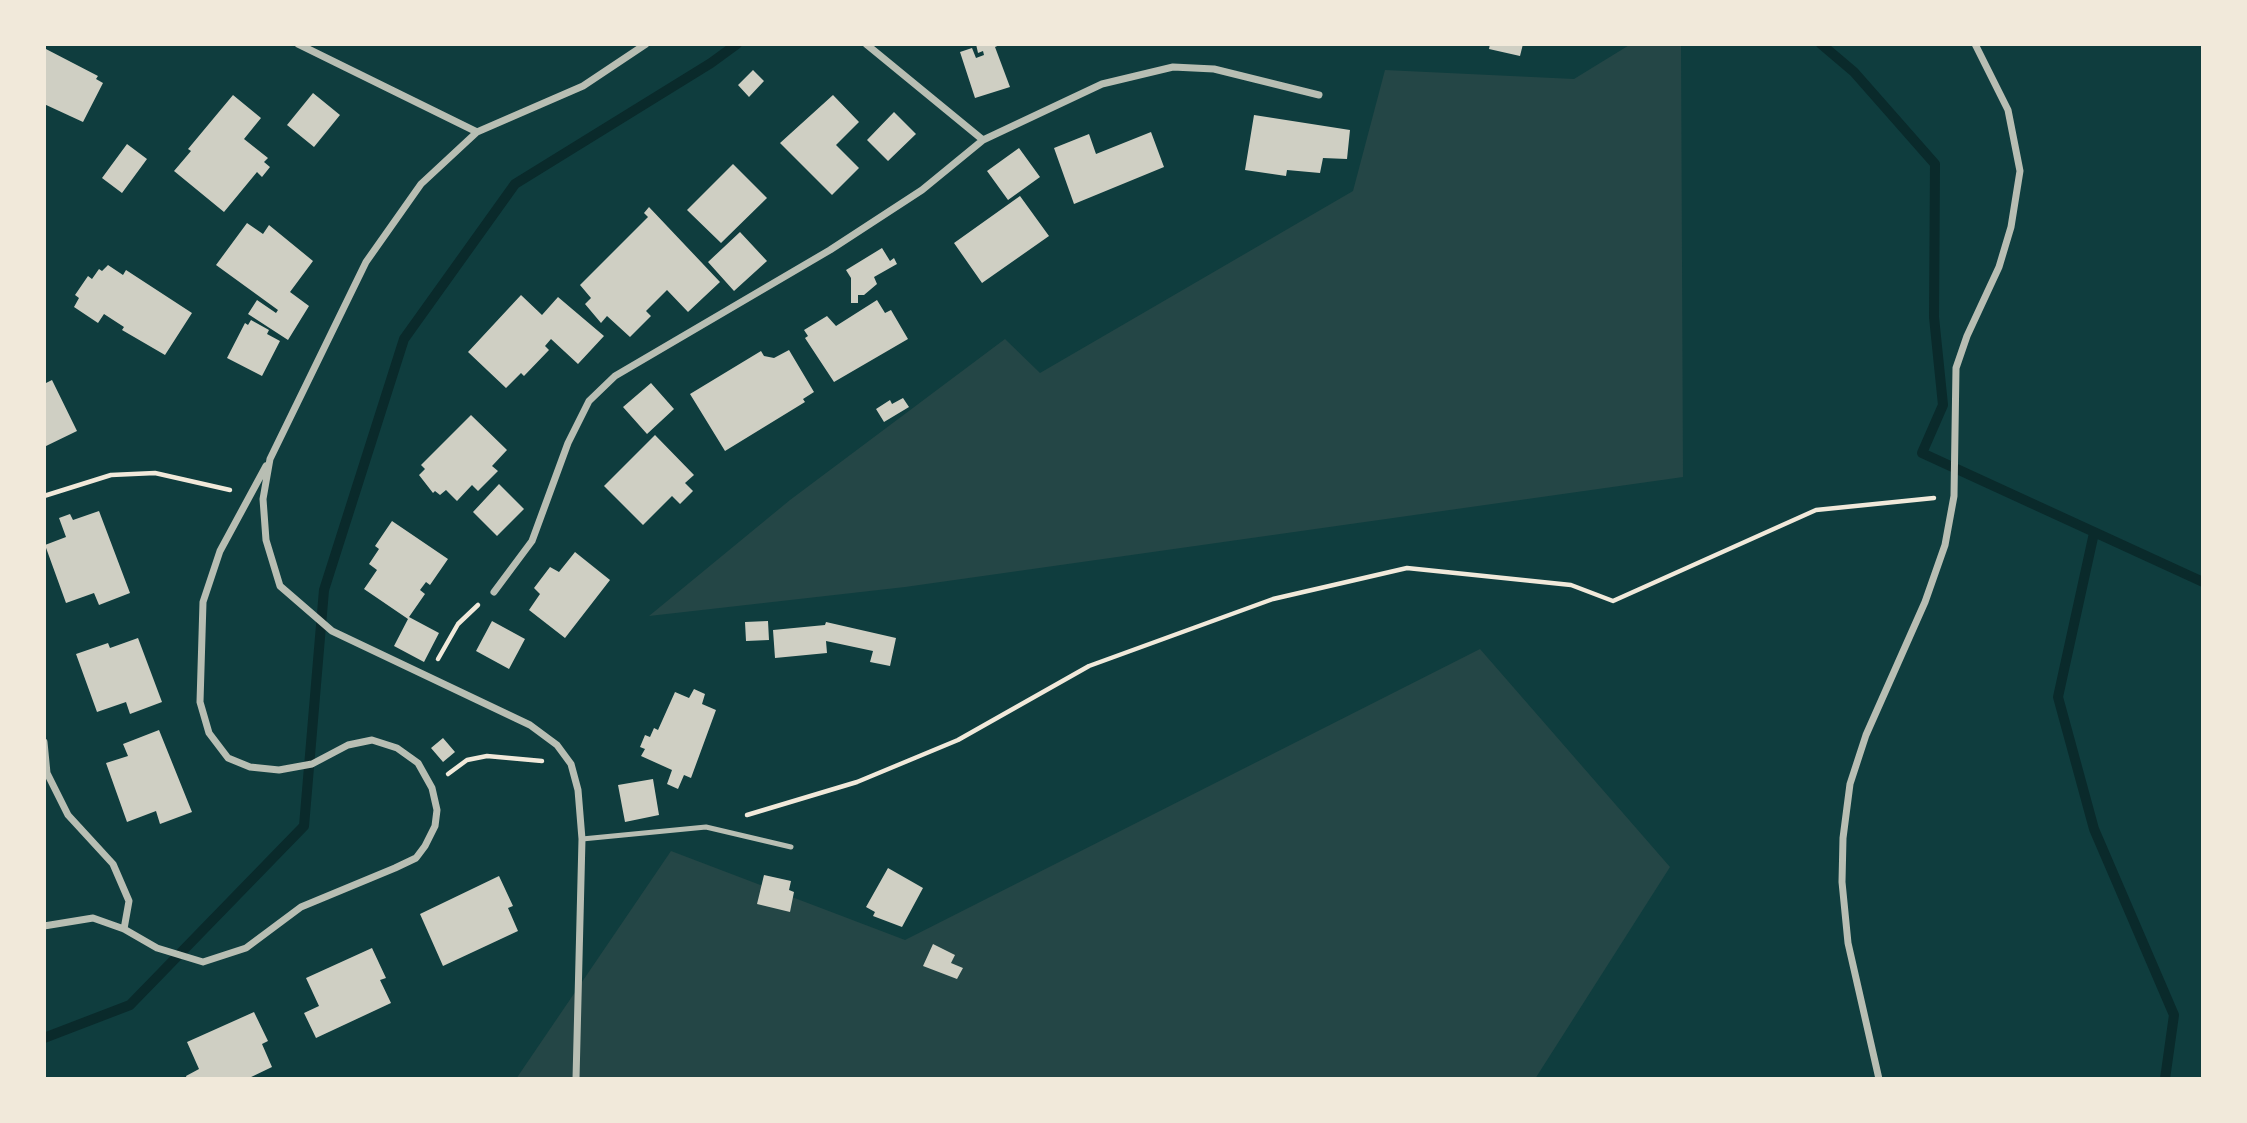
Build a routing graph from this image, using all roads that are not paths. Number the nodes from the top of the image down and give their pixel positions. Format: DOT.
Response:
graph roads {
  1 [pos="298,44"];
  2 [pos="646,44"];
  3 [pos="866,44"];
  4 [pos="1975,44"];
  5 [pos="1319,95"];
  6 [pos="477,132"];
  7 [pos="983,139"];
  8 [pos="270,459"];
  9 [pos="494,592"];
  10 [pos="44,741"];
  11 [pos="582,839"];
  12 [pos="791,847"];
  13 [pos="44,926"];
  14 [pos="124,929"];
  15 [pos="576,1079"];
  16 [pos="1880,1079"];
  1 -- 6 [label="street"];
  2 -- 6 [label="street"];
  3 -- 7 [label="street"];
  4 -- 16 [label="street"];
  5 -- 7 [label="street"];
  6 -- 8 [label="street"];
  7 -- 9 [label="street"];
  8 -- 11 [label="street"];
  8 -- 14 [label="street"];
  10 -- 14 [label="street"];
  11 -- 12 [label="lane"];
  11 -- 15 [label="street"];
  13 -- 14 [label="street"];
}
